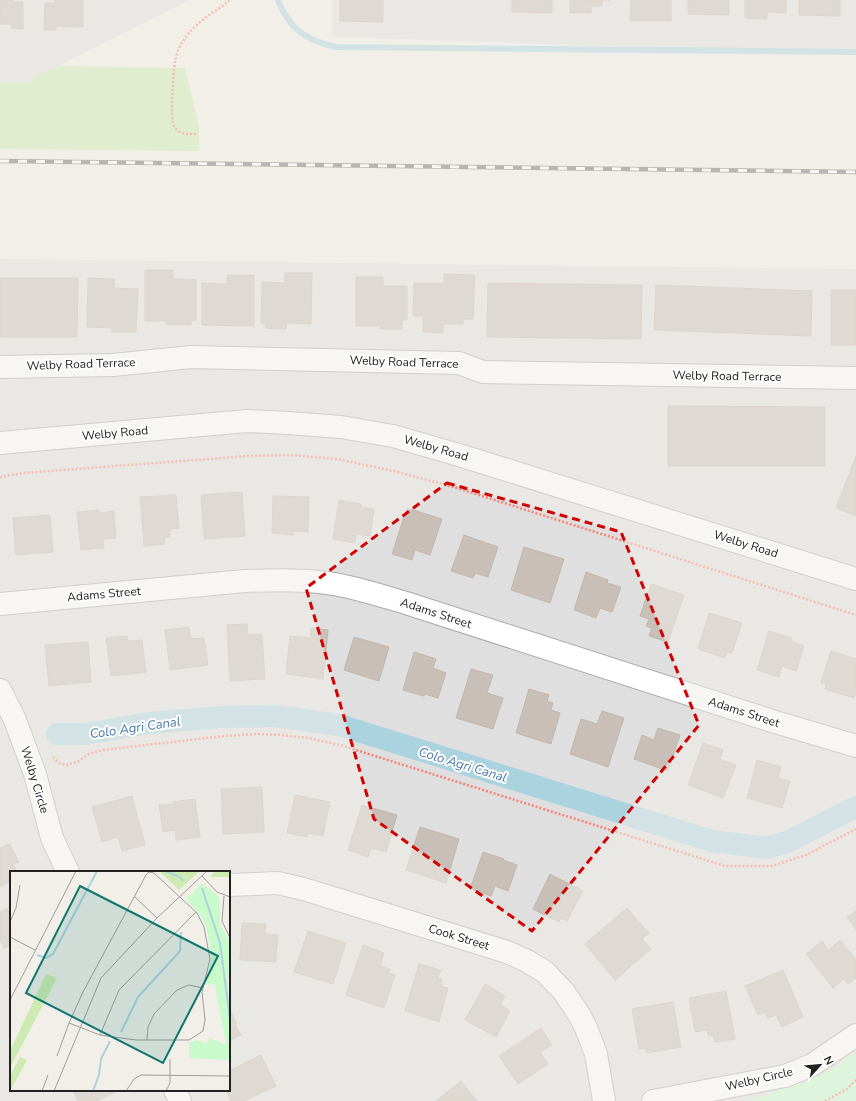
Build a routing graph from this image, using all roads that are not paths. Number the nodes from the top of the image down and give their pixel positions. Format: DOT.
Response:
graph roads {
  1 [pos="0,367"];
  2 [pos="856,378"];
  3 [pos="0,444"];
  4 [pos="856,579"];
  5 [pos="0,604"];
  6 [pos="0,690"];
  7 [pos="856,746"];
  8 [pos="68,871"];
  9 [pos="230,885"];
  10 [pos="856,1035"];
  11 [pos="175,1091"];
  12 [pos="180,1101"];
  13 [pos="604,1101"];
  14 [pos="653,1101"];
  1 -- 2 [label="street, Welby Road Terrace"];
  3 -- 4 [label="street, Welby Road"];
  5 -- 7 [label="street, Adams Street"];
  6 -- 8 [label="street, Welby Circle"];
  9 -- 13 [label="street, Cook Street"];
  10 -- 14 [label="street, Welby Circle"];
  11 -- 12 [label="street"];
}
